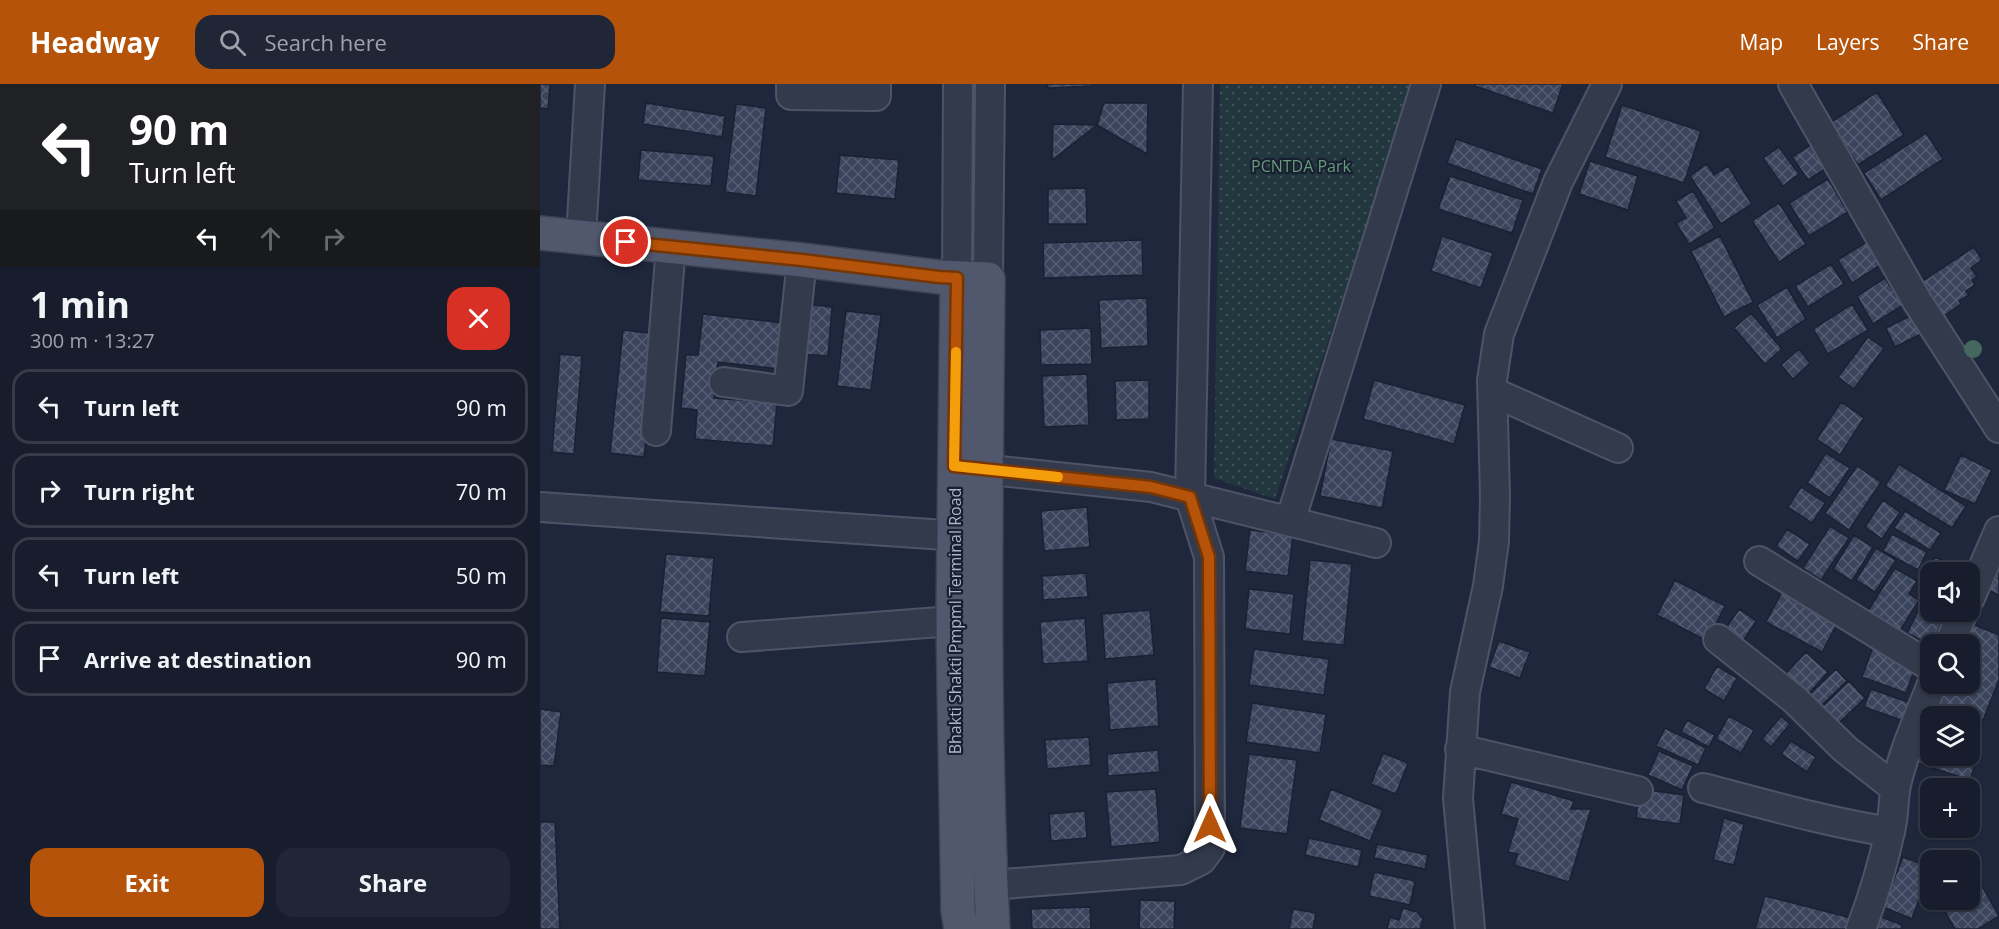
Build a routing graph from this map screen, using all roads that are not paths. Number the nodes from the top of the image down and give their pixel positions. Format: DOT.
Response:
graph roads {
  1 [pos="590,84"];
  2 [pos="791,84"];
  3 [pos="876,84"];
  4 [pos="958,84"];
  5 [pos="990,84"];
  6 [pos="1198,84"];
  7 [pos="1426,84"];
  8 [pos="1607,84"];
  9 [pos="1794,84"];
  10 [pos="540,233"];
  11 [pos="581,237"];
  12 [pos="671,246"];
  13 [pos="802,260"];
  14 [pos="972,278"];
  15 [pos="724,382"];
  16 [pos="1493,392"];
  17 [pos="1999,428"];
  18 [pos="656,431"];
  19 [pos="1618,448"];
  20 [pos="970,468"];
  21 [pos="1190,497"];
  22 [pos="540,507"];
  23 [pos="1290,522"];
  24 [pos="1999,531"];
  25 [pos="953,536"];
  26 [pos="986,538"];
  27 [pos="1376,543"];
  28 [pos="1759,561"];
  29 [pos="1980,575"];
  30 [pos="953,621"];
  31 [pos="987,621"];
  32 [pos="742,637"];
  33 [pos="1718,639"];
  34 [pos="1920,660"];
  35 [pos="1928,694"];
  36 [pos="1460,749"];
  37 [pos="1703,788"];
  38 [pos="1895,788"];
  39 [pos="1638,791"];
  40 [pos="1890,832"];
  41 [pos="991,885"];
  42 [pos="961,929"];
  43 [pos="993,929"];
  44 [pos="1470,929"];
  45 [pos="1861,929"];
  1 -- 11 [label="street"];
  2 -- 3 [label="street"];
  4 -- 14 [label="street"];
  5 -- 14 [label="street"];
  6 -- 21 [label="street"];
  7 -- 23 [label="street"];
  8 -- 16 [label="street"];
  9 -- 17 [label="street"];
  10 -- 11 [label="main road"];
  11 -- 12 [label="main road"];
  12 -- 13 [label="main road"];
  12 -- 18 [label="street"];
  13 -- 14 [label="main road"];
  13 -- 15 [label="street"];
  14 -- 20 [label="main road"];
  16 -- 19 [label="street"];
  16 -- 36 [label="street"];
  20 -- 21 [label="street"];
  20 -- 25 [label="main road, Bhakti Shakti Pmpml Terminal Road"];
  20 -- 26 [label="main road"];
  21 -- 23 [label="street"];
  21 -- 41 [label="street"];
  22 -- 25 [label="street"];
  23 -- 27 [label="street"];
  24 -- 29 [label="street"];
  25 -- 26 [label="street"];
  25 -- 30 [label="main road, Bhakti Shakti Pmpml Terminal Road"];
  26 -- 31 [label="main road"];
  28 -- 34 [label="street"];
  30 -- 31 [label="street"];
  30 -- 32 [label="street"];
  30 -- 42 [label="main road, Bhakti Shakti Pmpml Terminal Road"];
  31 -- 41 [label="main road"];
  33 -- 38 [label="street"];
  35 -- 38 [label="street"];
  36 -- 39 [label="street"];
  36 -- 44 [label="street"];
  37 -- 40 [label="street"];
  38 -- 40 [label="street"];
  40 -- 45 [label="street"];
  41 -- 43 [label="main road"];
}
